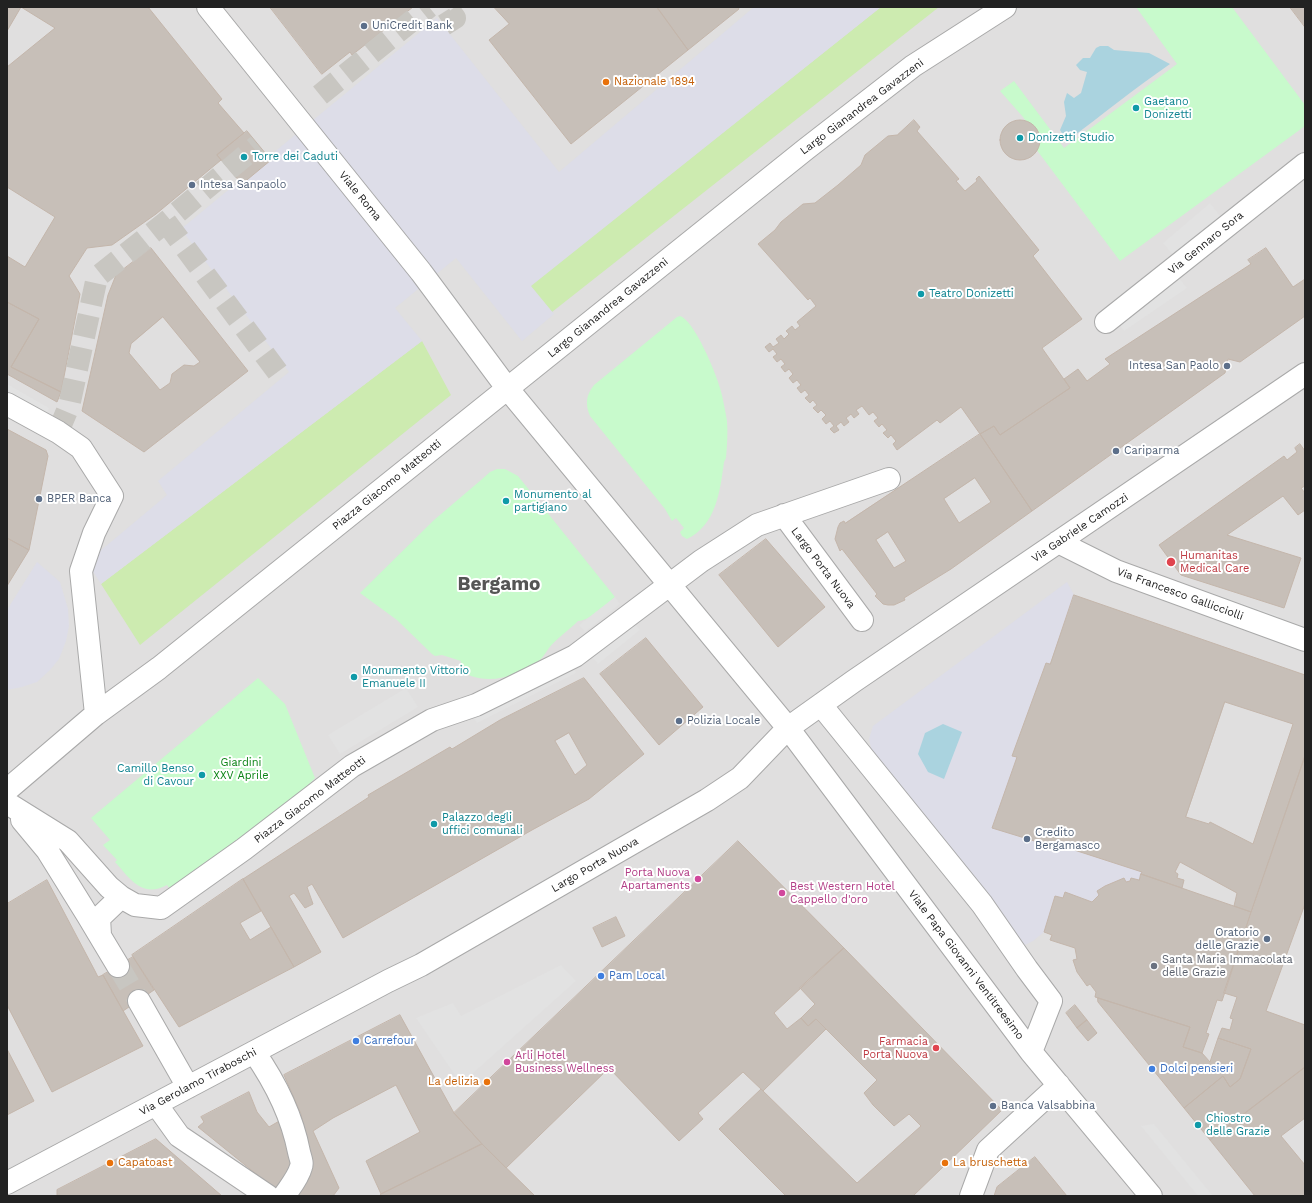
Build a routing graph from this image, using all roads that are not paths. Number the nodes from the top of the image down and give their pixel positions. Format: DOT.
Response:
graph roads {
  1 [pos="208,7"];
  2 [pos="1005,7"];
  3 [pos="1305,164"];
  4 [pos="1106,322"];
  5 [pos="1305,374"];
  6 [pos="507,388"];
  7 [pos="7,404"];
  8 [pos="889,479"];
  9 [pos="784,516"];
  10 [pos="1058,542"];
  11 [pos="669,584"];
  12 [pos="862,620"];
  13 [pos="1305,640"];
  14 [pos="854,681"];
  15 [pos="821,705"];
  16 [pos="96,714"];
  17 [pos="788,728"];
  18 [pos="7,790"];
  19 [pos="7,804"];
  20 [pos="122,897"];
  21 [pos="100,935"];
  22 [pos="118,966"];
  23 [pos="388,981"];
  24 [pos="139,1000"];
  25 [pos="254,1052"];
  26 [pos="1032,1052"];
  27 [pos="1059,1084"];
  28 [pos="188,1087"];
  29 [pos="156,1104"];
  30 [pos="10,1187"];
  31 [pos="268,1196"];
  32 [pos="284,1196"];
  33 [pos="971,1196"];
  34 [pos="1150,1196"];
  1 -- 6 [label="street, Viale Roma"];
  2 -- 6 [label="street, Largo Gianandrea Gavazzeni"];
  3 -- 4 [label="street, Via Gennaro Sora"];
  5 -- 10 [label="street, Via Gabriele Camozzi"];
  6 -- 11 [label="street"];
  6 -- 16 [label="street, Piazza Giacomo Matteotti"];
  7 -- 16 [label="street"];
  8 -- 9 [label="street, Piazza Giacomo Matteotti"];
  9 -- 11 [label="street, Piazza Giacomo Matteotti"];
  9 -- 12 [label="street, Largo Porta Nuova"];
  10 -- 13 [label="street, Via Francesco Gallicciolli"];
  10 -- 14 [label="street, Via Gabriele Camozzi"];
  11 -- 17 [label="street"];
  11 -- 20 [label="street, Piazza Giacomo Matteotti"];
  14 -- 15 [label="street, Largo Porta Nuova"];
  15 -- 17 [label="street, Largo Porta Nuova"];
  15 -- 26 [label="street"];
  16 -- 18 [label="street, Piazza Giacomo Matteotti"];
  17 -- 23 [label="street, Largo Porta Nuova"];
  17 -- 26 [label="street, Viale Papa Giovanni Ventitreesimo"];
  19 -- 20 [label="street, Piazza Giacomo Matteotti"];
  19 -- 21 [label="street"];
  20 -- 21 [label="street"];
  21 -- 22 [label="street"];
  23 -- 25 [label="street, Via Gerolamo Tiraboschi"];
  24 -- 28 [label="street"];
  25 -- 28 [label="street, Via Gerolamo Tiraboschi"];
  25 -- 32 [label="street"];
  26 -- 27 [label="street, Viale Papa Giovanni Ventitreesimo"];
  27 -- 33 [label="street"];
  27 -- 34 [label="street, Viale Papa Giovanni Ventitreesimo"];
  28 -- 29 [label="street, Via Gerolamo Tiraboschi"];
  29 -- 30 [label="street, Via Gerolamo Tiraboschi"];
  29 -- 31 [label="street"];
}
